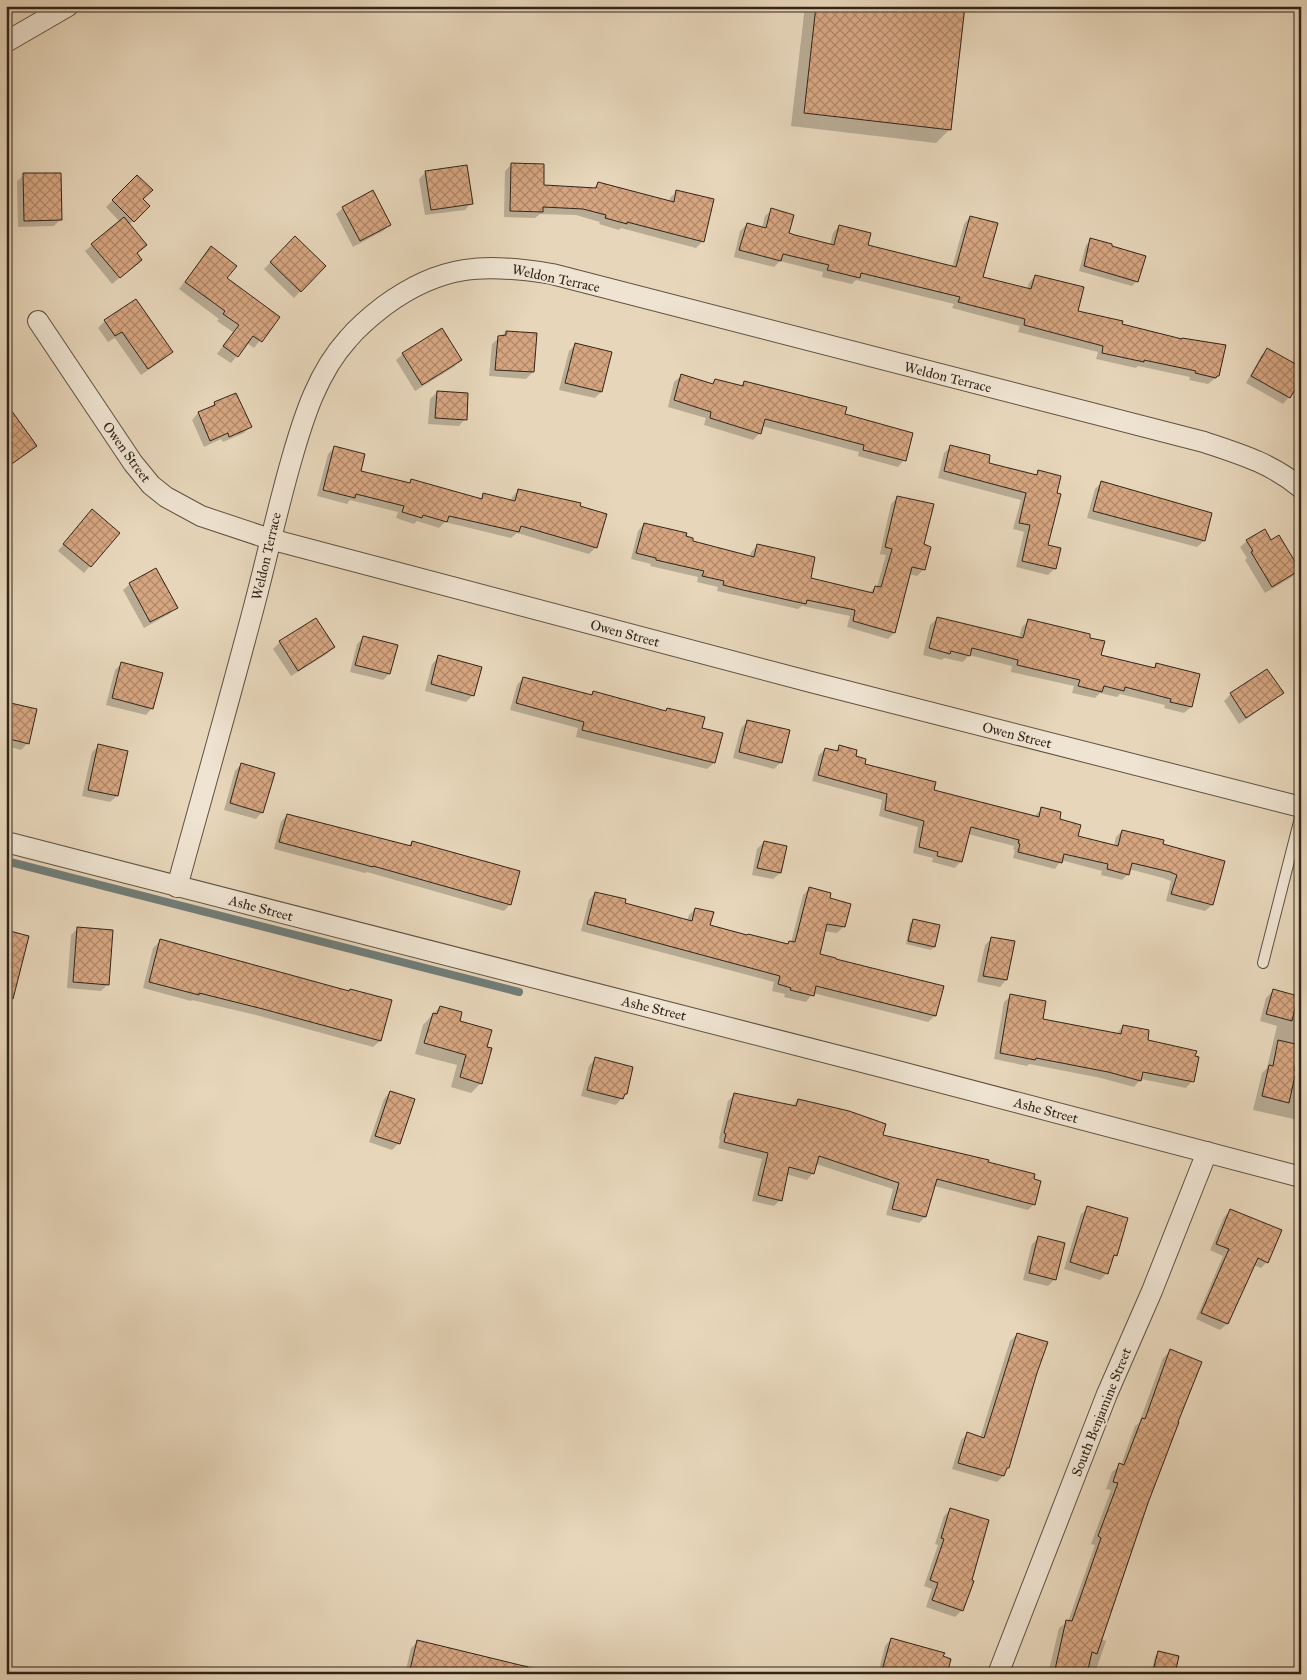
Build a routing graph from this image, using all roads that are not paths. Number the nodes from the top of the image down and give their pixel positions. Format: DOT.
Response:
graph roads {
  1 [pos="68,6"];
  2 [pos="6,42"];
  3 [pos="38,321"];
  4 [pos="1301,488"];
  5 [pos="270,539"];
  6 [pos="1301,807"];
  7 [pos="1301,814"];
  8 [pos="6,842"];
  9 [pos="177,886"];
  10 [pos="1263,963"];
  11 [pos="1207,1152"];
  12 [pos="1301,1177"];
  13 [pos="998,1674"];
  1 -- 2 [label="street"];
  3 -- 5 [label="street, Owen Street"];
  4 -- 5 [label="street, Weldon Terrace"];
  5 -- 6 [label="street, Owen Street"];
  5 -- 9 [label="street, Weldon Terrace"];
  7 -- 10 [label="lane"];
  8 -- 9 [label="street, Ashe Street"];
  9 -- 11 [label="street, Ashe Street"];
  11 -- 12 [label="street, Ashe Street"];
  11 -- 13 [label="street, South Benjamine Street"];
}
